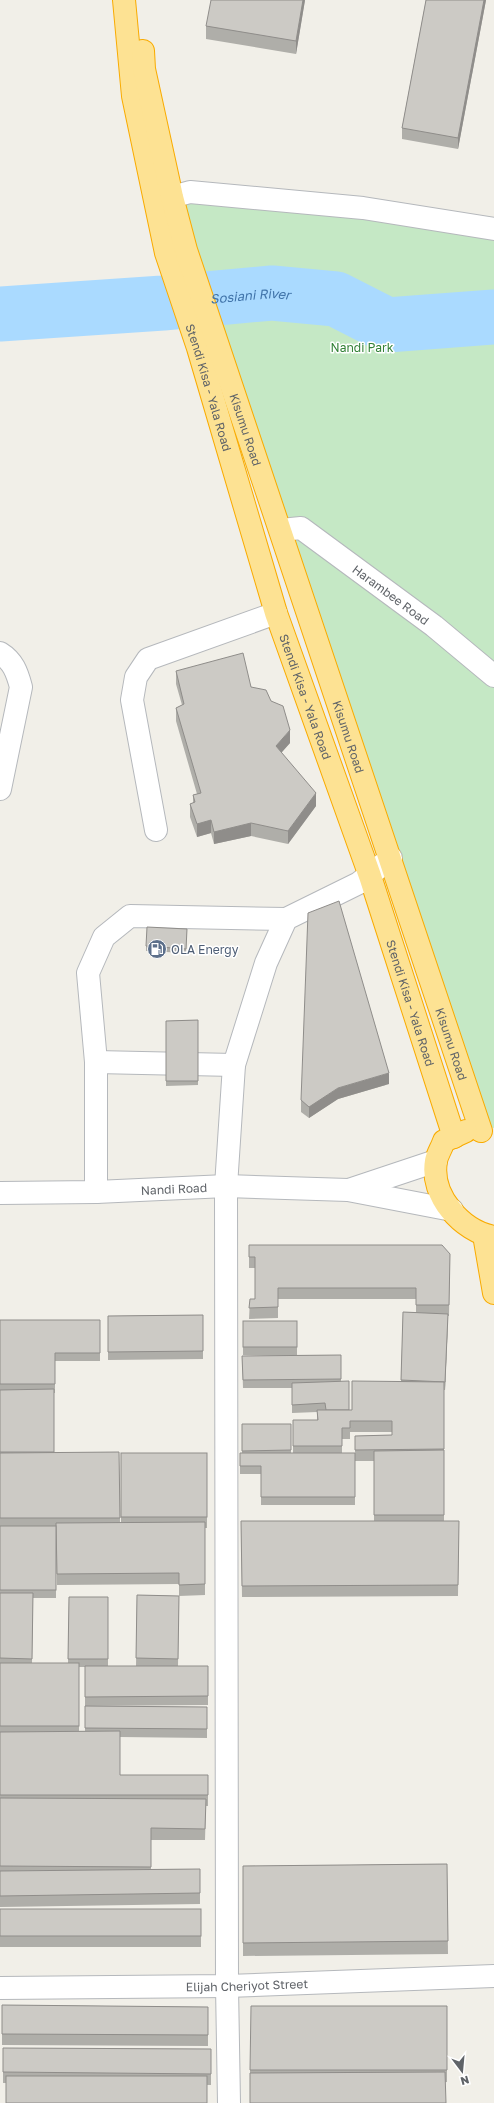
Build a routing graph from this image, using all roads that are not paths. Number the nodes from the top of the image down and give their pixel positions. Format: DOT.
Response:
graph roads {
  1 [pos="124,0"];
  2 [pos="138,0"];
  3 [pos="172,197"];
  4 [pos="494,229"];
  5 [pos="176,252"];
  6 [pos="207,346"];
  7 [pos="281,530"];
  8 [pos="276,613"];
  9 [pos="0,653"];
  10 [pos="494,676"];
  11 [pos="0,789"];
  12 [pos="156,830"];
  13 [pos="391,858"];
  14 [pos="370,876"];
  15 [pos="286,919"];
  16 [pos="96,1062"];
  17 [pos="234,1065"];
  18 [pos="488,1131"];
  19 [pos="454,1137"];
  20 [pos="436,1161"];
  21 [pos="226,1186"];
  22 [pos="348,1190"];
  23 [pos="96,1192"];
  24 [pos="0,1193"];
  25 [pos="452,1210"];
  26 [pos="489,1236"];
  27 [pos="494,1293"];
  28 [pos="494,1976"];
  29 [pos="226,1986"];
  30 [pos="0,1988"];
  31 [pos="229,2103"];
  1 -- 5 [label="highway"];
  2 -- 3 [label="highway, Stendi Kisa - Yala Road"];
  3 -- 4 [label="street"];
  3 -- 5 [label="highway, Stendi Kisa - Yala Road"];
  5 -- 6 [label="highway, Stendi Kisa - Yala Road"];
  6 -- 7 [label="highway, Kisumu Road"];
  6 -- 8 [label="highway, Stendi Kisa - Yala Road"];
  7 -- 10 [label="street, Harambee Road"];
  7 -- 13 [label="highway, Kisumu Road"];
  8 -- 12 [label="street"];
  8 -- 14 [label="highway, Stendi Kisa - Yala Road"];
  9 -- 11 [label="street"];
  13 -- 14 [label="street"];
  13 -- 18 [label="highway, Kisumu Road"];
  14 -- 15 [label="street"];
  14 -- 19 [label="highway, Stendi Kisa - Yala Road"];
  15 -- 16 [label="street"];
  15 -- 17 [label="street"];
  16 -- 17 [label="street"];
  16 -- 23 [label="street"];
  17 -- 21 [label="street"];
  18 -- 19 [label="highway"];
  19 -- 20 [label="highway"];
  20 -- 22 [label="street, Nandi Road"];
  20 -- 25 [label="highway"];
  21 -- 22 [label="street, Nandi Road"];
  21 -- 23 [label="street, Nandi Road"];
  21 -- 29 [label="street"];
  22 -- 25 [label="street, Nandi Road"];
  23 -- 24 [label="street, Nandi Road"];
  25 -- 26 [label="highway"];
  26 -- 27 [label="highway"];
  28 -- 29 [label="street, Elijah Cheriyot Street"];
  29 -- 30 [label="street, Elijah Cheriyot Street"];
  29 -- 31 [label="street"];
}
